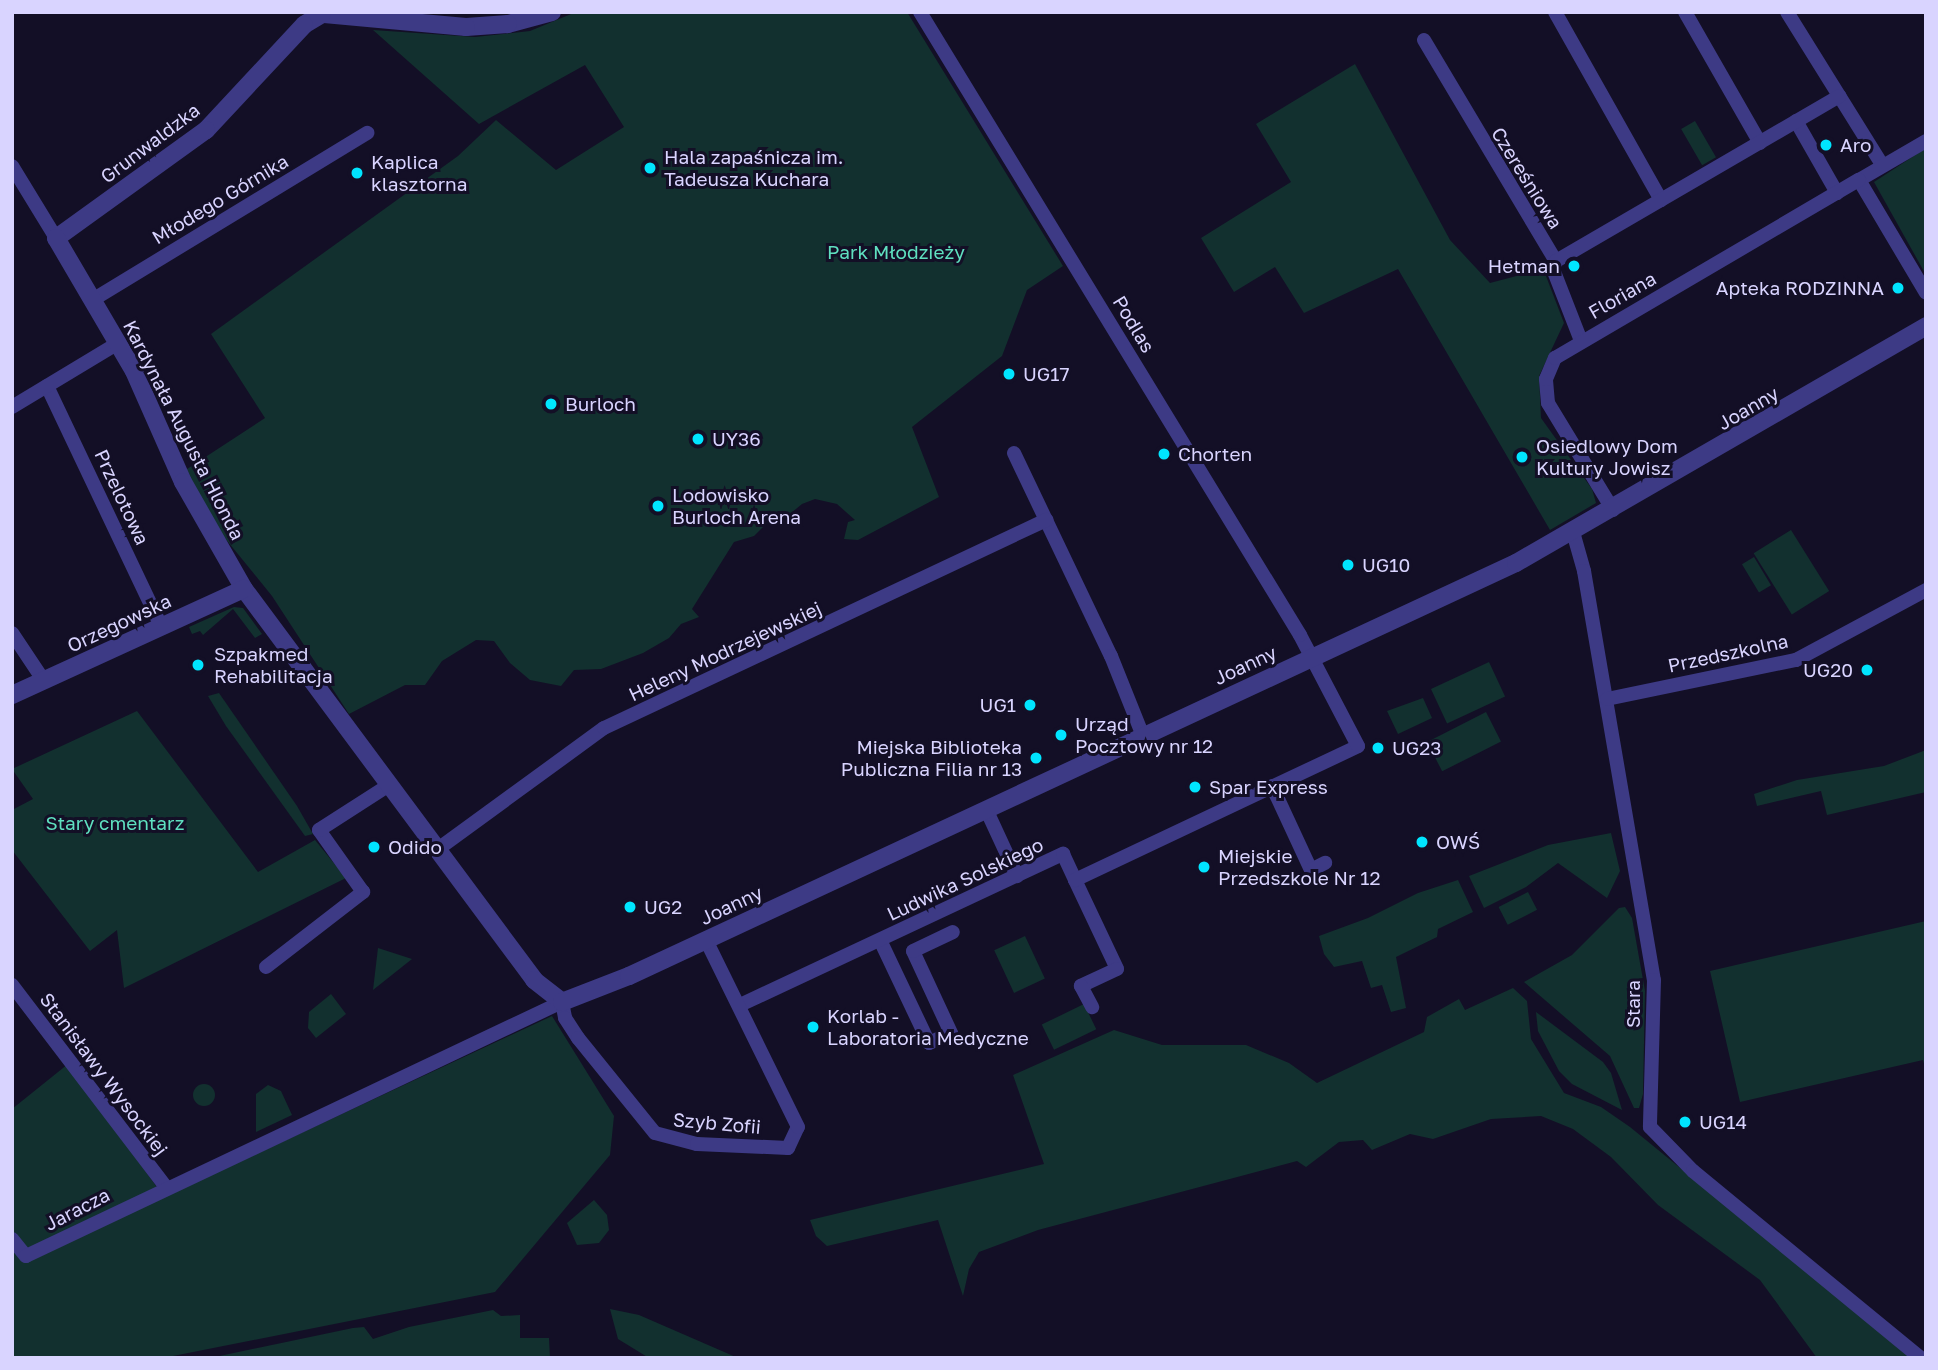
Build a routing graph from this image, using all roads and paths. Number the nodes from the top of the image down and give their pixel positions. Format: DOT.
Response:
graph roads {
  1 [pos="552,12"];
  2 [pos="920,12"];
  3 [pos="1555,12"];
  4 [pos="1685,12"];
  5 [pos="1787,12"];
  6 [pos="320,14"];
  7 [pos="1424,40"];
  8 [pos="1839,96"];
  9 [pos="1796,121"];
  10 [pos="367,133"];
  11 [pos="1926,141"];
  12 [pos="1760,143"];
  13 [pos="12,166"];
  14 [pos="1883,166"];
  15 [pos="1859,180"];
  16 [pos="1837,193"];
  17 [pos="1661,200"];
  18 [pos="55,238"];
  19 [pos="1556,261"];
  20 [pos="1926,293"];
  21 [pos="93,299"];
  22 [pos="1926,326"];
  23 [pos="1581,341"];
  24 [pos="118,343"];
  25 [pos="47,386"];
  26 [pos="12,407"];
  27 [pos="1014,453"];
  28 [pos="1613,510"];
  29 [pos="1047,520"];
  30 [pos="1573,532"];
  31 [pos="244,589"];
  32 [pos="1926,590"];
  33 [pos="161,626"];
  34 [pos="12,633"];
  35 [pos="1312,657"];
  36 [pos="44,681"];
  37 [pos="12,695"];
  38 [pos="1607,699"];
  39 [pos="1143,736"];
  40 [pos="388,785"];
  41 [pos="1272,786"];
  42 [pos="986,808"];
  43 [pos="438,849"];
  44 [pos="1325,863"];
  45 [pos="1017,876"];
  46 [pos="1075,880"];
  47 [pos="953,932"];
  48 [pos="706,940"];
  49 [pos="880,940"];
  50 [pos="266,967"];
  51 [pos="12,985"];
  52 [pos="562,1002"];
  53 [pos="740,1005"];
  54 [pos="1092,1007"];
  55 [pos="166,1186"];
  56 [pos="12,1239"];
  57 [pos="1921,1358"];
  1 -- 6 [label="street"];
  2 -- 35 [label="street, Podlas"];
  3 -- 17 [label="street"];
  4 -- 12 [label="street"];
  5 -- 8 [label="street"];
  6 -- 18 [label="street, Grunwaldzka"];
  7 -- 19 [label="street, Czereśniowa"];
  8 -- 9 [label="street"];
  8 -- 14 [label="street"];
  9 -- 12 [label="street"];
  9 -- 16 [label="street"];
  10 -- 21 [label="street, Młodego Górnika"];
  11 -- 14 [label="street, Floriana"];
  12 -- 17 [label="street"];
  13 -- 18 [label="street, Kardynała Augusta Hlonda"];
  14 -- 15 [label="street, Floriana"];
  15 -- 16 [label="street, Floriana"];
  15 -- 20 [label="street"];
  16 -- 23 [label="street, Floriana"];
  17 -- 19 [label="street"];
  18 -- 21 [label="street, Kardynała Augusta Hlonda"];
  19 -- 23 [label="street, Czereśniowa"];
  21 -- 24 [label="street, Kardynała Augusta Hlonda"];
  22 -- 28 [label="street, Joanny"];
  23 -- 28 [label="street, Floriana"];
  24 -- 25 [label="street"];
  24 -- 31 [label="street, Kardynała Augusta Hlonda"];
  25 -- 26 [label="street"];
  25 -- 33 [label="street, Przelotowa"];
  27 -- 29 [label="street"];
  28 -- 30 [label="street, Joanny"];
  29 -- 39 [label="street"];
  29 -- 43 [label="street, Heleny Modrzejewskiej"];
  30 -- 35 [label="street, Joanny"];
  30 -- 38 [label="street, Stara"];
  31 -- 33 [label="street, Orzegowska"];
  31 -- 40 [label="street, Kardynała Augusta Hlonda"];
  32 -- 38 [label="street, Przedszkolna"];
  33 -- 36 [label="street, Orzegowska"];
  34 -- 36 [label="street"];
  35 -- 39 [label="street, Joanny"];
  35 -- 41 [label="street"];
  36 -- 37 [label="street, Orzegowska"];
  38 -- 57 [label="street, Stara"];
  39 -- 42 [label="street, Joanny"];
  40 -- 43 [label="street, Kardynała Augusta Hlonda"];
  40 -- 50 [label="street"];
  41 -- 44 [label="street"];
  41 -- 46 [label="street"];
  42 -- 45 [label="street"];
  42 -- 48 [label="street, Joanny"];
  43 -- 52 [label="street, Kardynała Augusta Hlonda"];
  45 -- 46 [label="street, Ludwika Solskiego"];
  45 -- 49 [label="street, Ludwika Solskiego"];
  46 -- 54 [label="street"];
  47 -- 49 [label="street"];
  48 -- 52 [label="street, Joanny"];
  48 -- 53 [label="street"];
  49 -- 53 [label="street, Ludwika Solskiego"];
  51 -- 55 [label="street, Stanisławy Wysockiej"];
  52 -- 53 [label="street, Szyb Zofii"];
  52 -- 55 [label="street"];
  55 -- 56 [label="street, Jaracza"];
}
